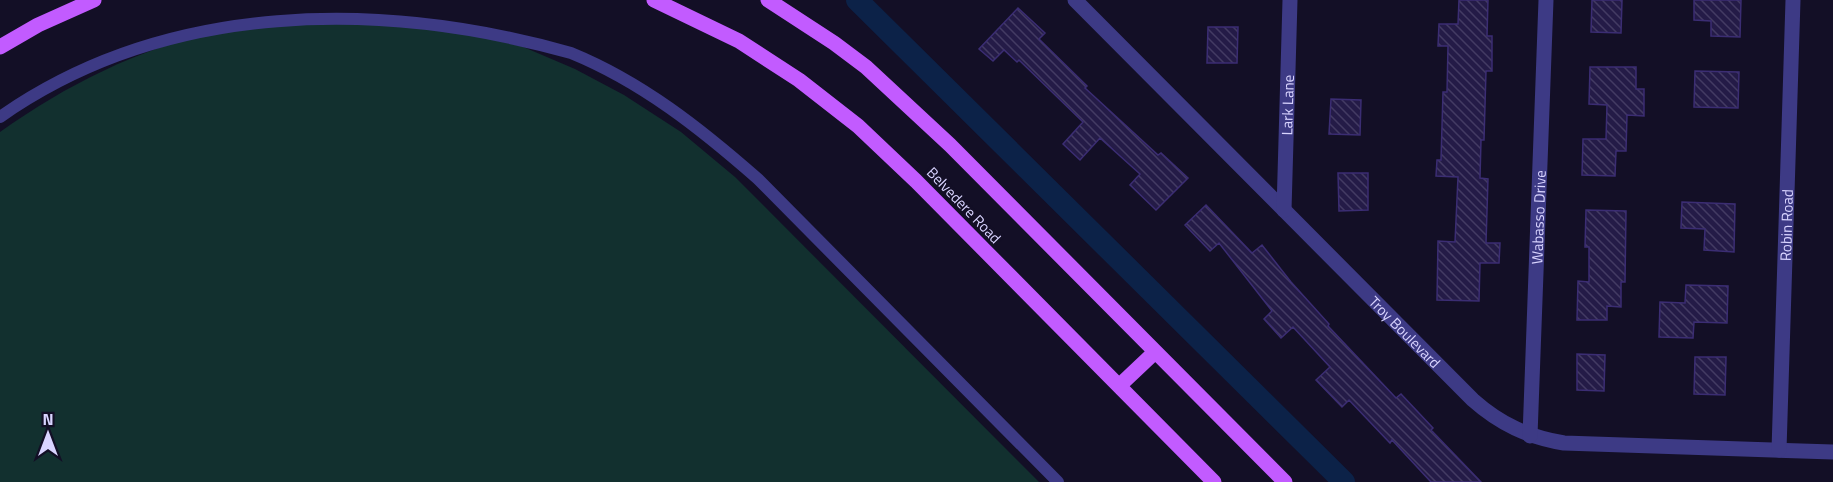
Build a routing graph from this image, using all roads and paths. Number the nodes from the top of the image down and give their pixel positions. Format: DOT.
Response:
graph roads {
  1 [pos="94,0"];
  2 [pos="654,0"];
  3 [pos="768,0"];
  4 [pos="1075,0"];
  5 [pos="1290,0"];
  6 [pos="1546,0"];
  7 [pos="1793,0"];
  8 [pos="379,8"];
  9 [pos="415,11"];
  10 [pos="0,47"];
  11 [pos="0,117"];
  12 [pos="1284,210"];
  13 [pos="1155,352"];
  14 [pos="1119,386"];
  15 [pos="1530,436"];
  16 [pos="1779,450"];
  17 [pos="1833,452"];
  18 [pos="1058,482"];
  19 [pos="1214,482"];
  20 [pos="1285,482"];
  1 -- 10 [label="main road"];
  2 -- 14 [label="main road, Belvedere Road"];
  3 -- 13 [label="main road"];
  4 -- 12 [label="street, Troy Boulevard"];
  5 -- 12 [label="street, Lark Lane"];
  6 -- 15 [label="street, Wabasso Drive"];
  7 -- 16 [label="street, Robin Road"];
  8 -- 11 [label="lane"];
  9 -- 18 [label="lane"];
  12 -- 15 [label="street, Troy Boulevard"];
  13 -- 14 [label="main road"];
  13 -- 20 [label="main road"];
  14 -- 19 [label="main road, Belvedere Road"];
  15 -- 16 [label="street, Troy Boulevard"];
  16 -- 17 [label="street, Troy Boulevard"];
}
